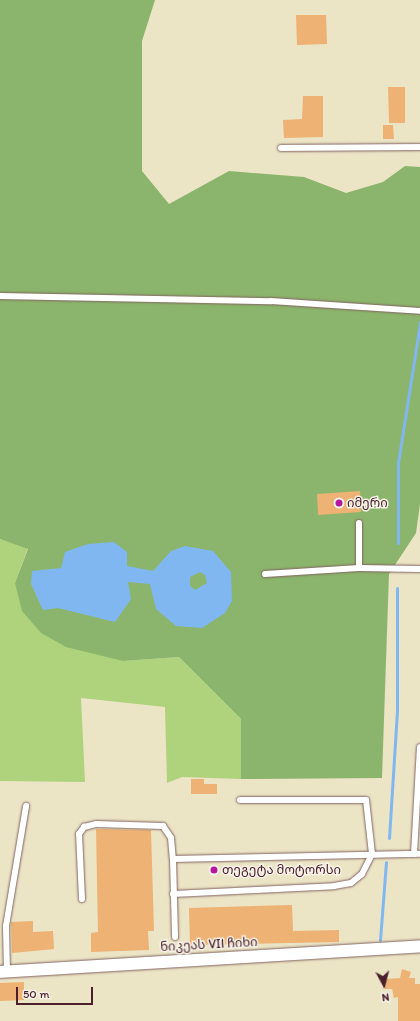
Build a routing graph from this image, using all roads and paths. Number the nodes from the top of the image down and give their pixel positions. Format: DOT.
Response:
graph roads {
  1 [pos="420,147"];
  2 [pos="281,148"];
  3 [pos="0,296"];
  4 [pos="420,311"];
  5 [pos="359,523"];
  6 [pos="359,568"];
  7 [pos="420,569"];
  8 [pos="264,574"];
  9 [pos="420,747"];
  10 [pos="240,800"];
  11 [pos="26,806"];
  12 [pos="372,854"];
  13 [pos="417,854"];
  14 [pos="173,860"];
  15 [pos="173,894"];
  16 [pos="82,899"];
  17 [pos="175,937"];
  18 [pos="420,946"];
  19 [pos="3,972"];
  1 -- 2 [label="lane"];
  3 -- 4 [label="lane"];
  5 -- 6 [label="lane"];
  6 -- 7 [label="lane"];
  6 -- 8 [label="lane"];
  9 -- 13 [label="lane"];
  10 -- 12 [label="lane"];
  11 -- 19 [label="lane"];
  12 -- 13 [label="lane"];
  12 -- 14 [label="lane"];
  12 -- 15 [label="lane"];
  14 -- 15 [label="lane"];
  14 -- 16 [label="lane"];
  15 -- 17 [label="lane"];
  18 -- 19 [label="street, ნიკეას VII ჩიხი"];
}
